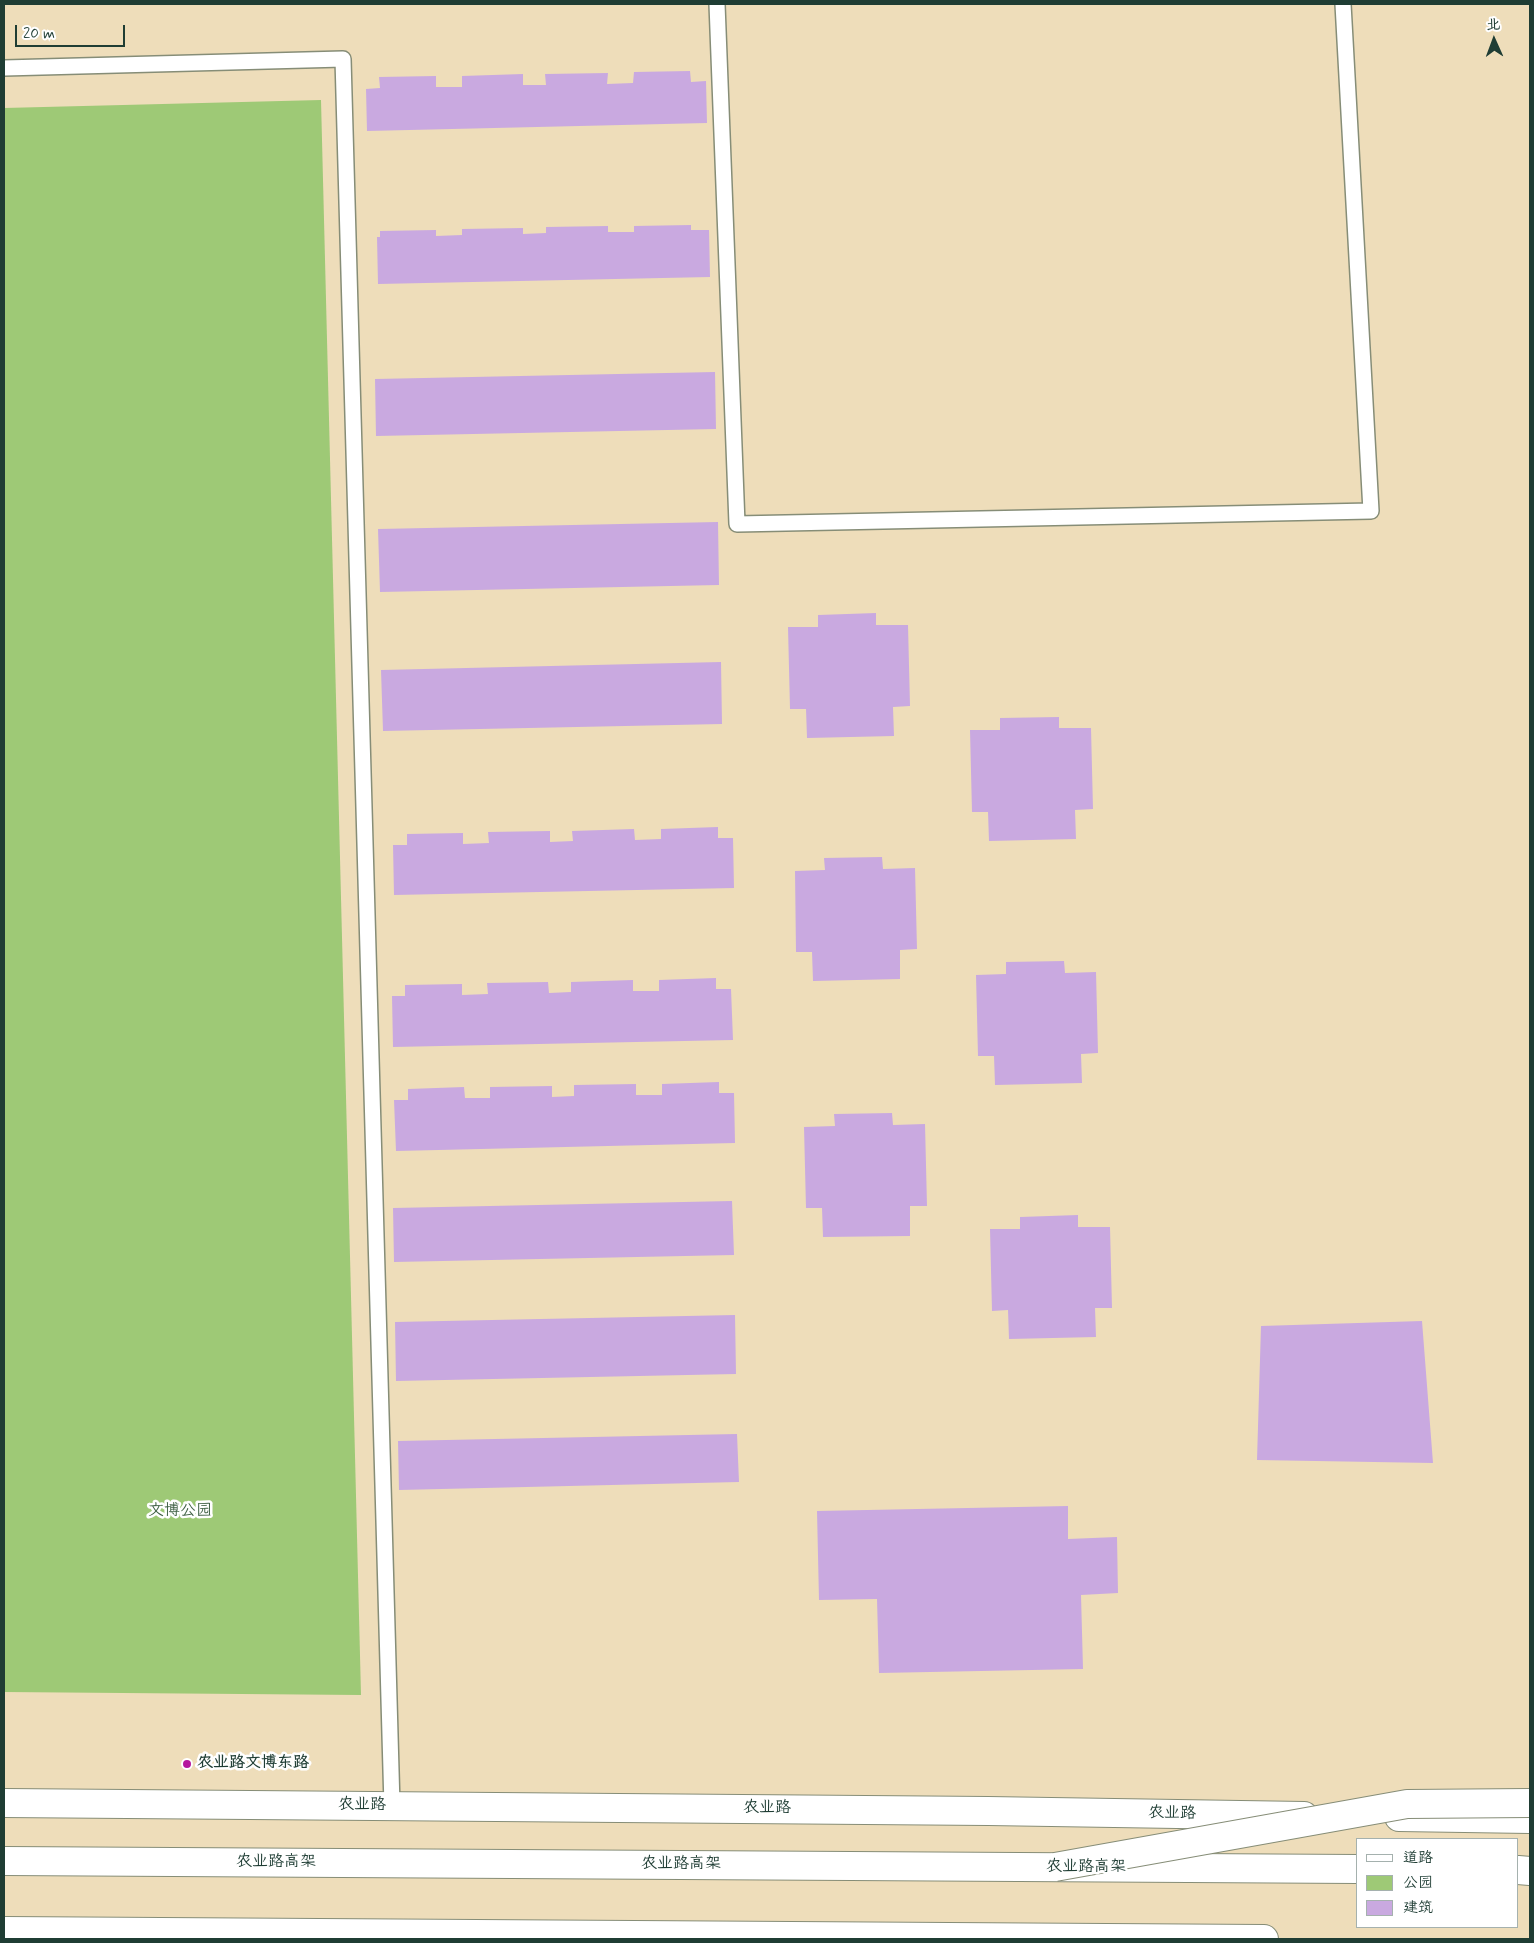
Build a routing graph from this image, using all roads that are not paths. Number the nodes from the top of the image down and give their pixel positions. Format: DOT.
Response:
graph roads {
  1 [pos="717,4"];
  2 [pos="1343,4"];
  3 [pos="4,68"];
  4 [pos="4,1803"];
  5 [pos="1530,1803"];
  6 [pos="392,1806"];
  7 [pos="1530,1819"];
  8 [pos="4,1861"];
  9 [pos="1055,1868"];
  10 [pos="1356,1869"];
  11 [pos="4,1931"];
  12 [pos="922,1938"];
  13 [pos="1264,1939"];
  1 -- 2 [label="lane"];
  3 -- 6 [label="lane"];
  4 -- 6 [label="main road, 农业路"];
  5 -- 9 [label="main road, bridge"];
  6 -- 7 [label="main road, 农业路"];
  8 -- 9 [label="main road, 农业路高架"];
  9 -- 10 [label="main road, 农业路高架, bridge"];
  11 -- 12 [label="main road"];
  12 -- 13 [label="main road"];
}
